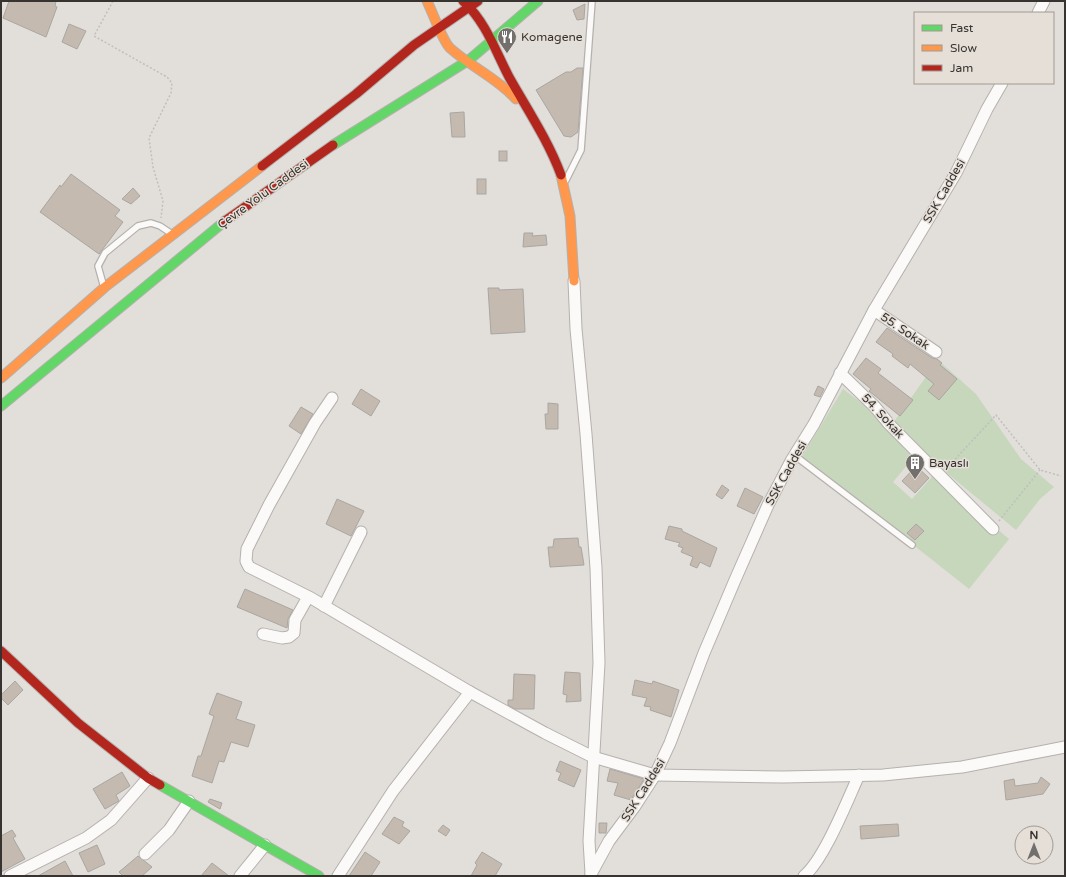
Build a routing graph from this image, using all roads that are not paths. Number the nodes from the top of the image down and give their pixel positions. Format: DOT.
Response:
graph roads {
  1 [pos="426,1"];
  2 [pos="478,1"];
  3 [pos="538,1"];
  4 [pos="592,1"];
  5 [pos="1044,1"];
  6 [pos="466,4"];
  7 [pos="1038,12"];
  8 [pos="440,28"];
  9 [pos="492,40"];
  10 [pos="469,60"];
  11 [pos="1001,84"];
  12 [pos="533,120"];
  13 [pos="564,184"];
  14 [pos="173,235"];
  15 [pos="574,281"];
  16 [pos="105,287"];
  17 [pos="874,310"];
  18 [pos="936,352"];
  19 [pos="840,373"];
  20 [pos="1,378"];
  21 [pos="332,398"];
  22 [pos="1,406"];
  23 [pos="794,455"];
  24 [pos="992,529"];
  25 [pos="361,532"];
  26 [pos="912,545"];
  27 [pos="308,597"];
  28 [pos="324,606"];
  29 [pos="263,634"];
  30 [pos="1,651"];
  31 [pos="470,692"];
  32 [pos="1065,747"];
  33 [pos="593,757"];
  34 [pos="655,775"];
  35 [pos="860,775"];
  36 [pos="148,778"];
  37 [pos="188,801"];
  38 [pos="265,845"];
  39 [pos="145,854"];
  40 [pos="591,875"];
  41 [pos="10,876"];
  42 [pos="240,876"];
  43 [pos="318,876"];
  44 [pos="338,876"];
  45 [pos="804,876"];
  1 -- 8 [label="main road"];
  2 -- 6 [label="main road, Çevre Yolu Caddesi"];
  3 -- 9 [label="main road, Çevre Yolu Caddesi"];
  4 -- 13 [label="lane"];
  5 -- 7 [label="street"];
  6 -- 8 [label="main road, Çevre Yolu Caddesi"];
  6 -- 9 [label="main road"];
  8 -- 10 [label="main road"];
  8 -- 14 [label="main road, Çevre Yolu Caddesi"];
  9 -- 10 [label="main road, Çevre Yolu Caddesi"];
  9 -- 12 [label="main road"];
  10 -- 12 [label="main road"];
  10 -- 22 [label="main road, Çevre Yolu Caddesi"];
  11 -- 17 [label="street, SSK Caddesi"];
  12 -- 13 [label="main road"];
  13 -- 15 [label="main road"];
  14 -- 16 [label="main road, Çevre Yolu Caddesi"];
  14 -- 16 [label="lane"];
  15 -- 33 [label="street"];
  16 -- 20 [label="main road, Çevre Yolu Caddesi"];
  17 -- 18 [label="street, 55. Sokak"];
  17 -- 19 [label="street, SSK Caddesi"];
  19 -- 23 [label="street, SSK Caddesi"];
  19 -- 24 [label="street, 54. Sokak"];
  21 -- 27 [label="street"];
  23 -- 26 [label="lane"];
  23 -- 34 [label="street, SSK Caddesi"];
  25 -- 28 [label="street"];
  27 -- 28 [label="street"];
  27 -- 29 [label="street"];
  28 -- 31 [label="street"];
  30 -- 36 [label="main road"];
  31 -- 33 [label="street"];
  31 -- 44 [label="street"];
  32 -- 35 [label="street"];
  33 -- 34 [label="street"];
  33 -- 40 [label="street"];
  34 -- 35 [label="street"];
  34 -- 40 [label="street, SSK Caddesi"];
  35 -- 45 [label="street"];
  36 -- 37 [label="main road"];
  36 -- 41 [label="street"];
  37 -- 38 [label="main road"];
  37 -- 39 [label="street"];
  38 -- 42 [label="street"];
  38 -- 43 [label="main road"];
}
